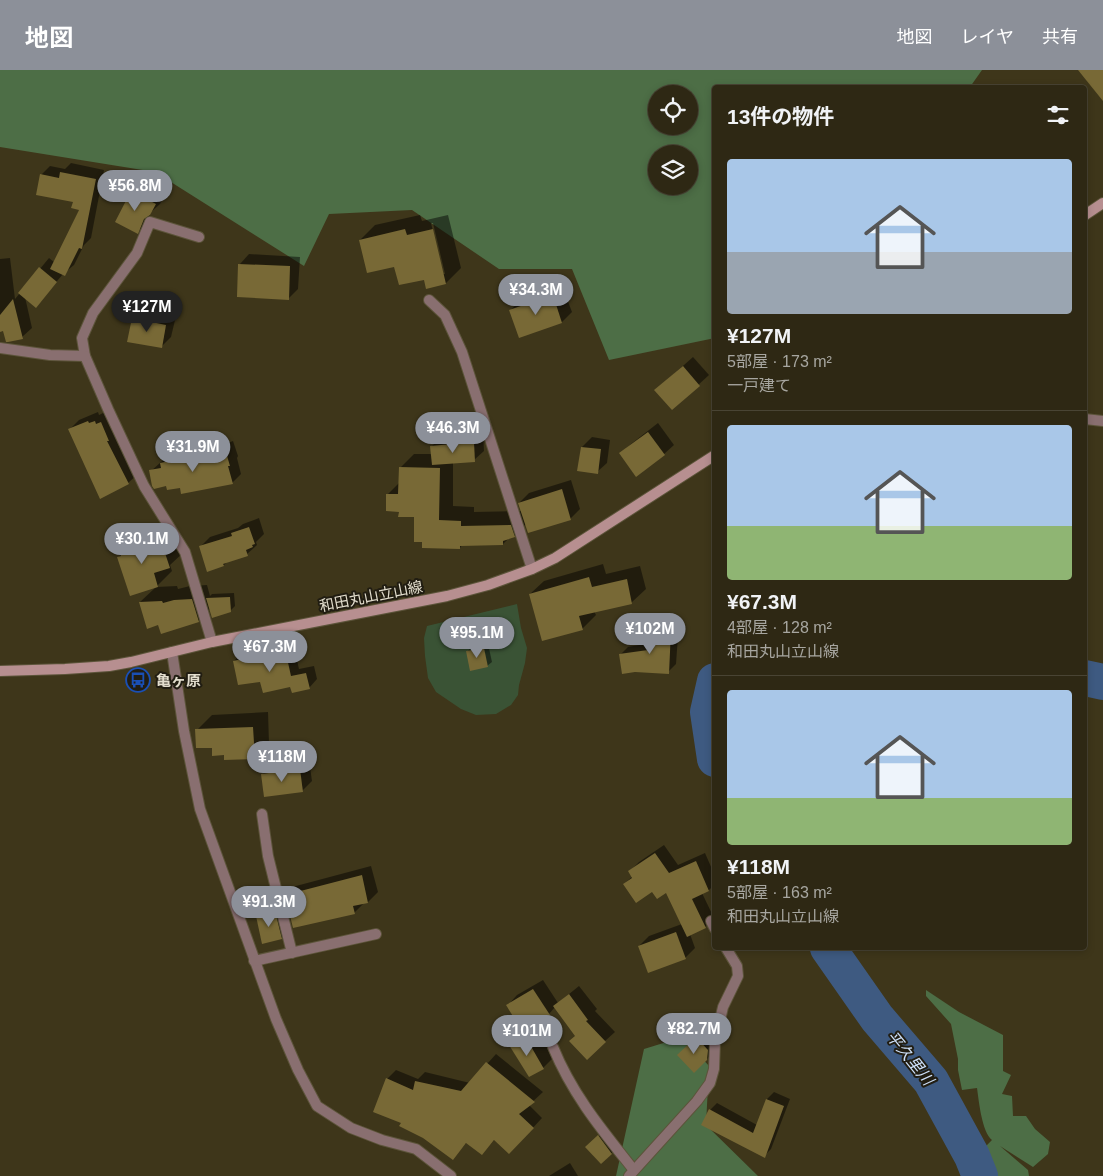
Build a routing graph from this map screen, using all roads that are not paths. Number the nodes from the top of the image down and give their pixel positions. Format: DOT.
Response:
graph roads {
  1 [pos="1103,203"];
  2 [pos="1087,213"];
  3 [pos="199,237"];
  4 [pos="429,300"];
  5 [pos="0,348"];
  6 [pos="86,356"];
  7 [pos="1087,419"];
  8 [pos="1103,421"];
  9 [pos="712,457"];
  10 [pos="532,569"];
  11 [pos="212,642"];
  12 [pos="172,652"];
  13 [pos="0,671"];
  14 [pos="262,814"];
  15 [pos="376,934"];
  16 [pos="727,950"];
  17 [pos="292,954"];
  18 [pos="254,961"];
  19 [pos="553,1047"];
  20 [pos="631,1173"];
  21 [pos="451,1176"];
  1 -- 2 [label="main road"];
  3 -- 6 [label="street"];
  4 -- 10 [label="street"];
  5 -- 6 [label="street"];
  6 -- 11 [label="street"];
  7 -- 8 [label="street"];
  9 -- 10 [label="main road, 和田丸山立山線"];
  10 -- 11 [label="main road, 和田丸山立山線"];
  11 -- 12 [label="main road, 和田丸山立山線"];
  12 -- 13 [label="main road, 和田丸山立山線"];
  12 -- 18 [label="street"];
  14 -- 17 [label="street"];
  15 -- 17 [label="street"];
  16 -- 20 [label="street"];
  17 -- 18 [label="street"];
  18 -- 21 [label="street"];
  19 -- 20 [label="street"];
}
